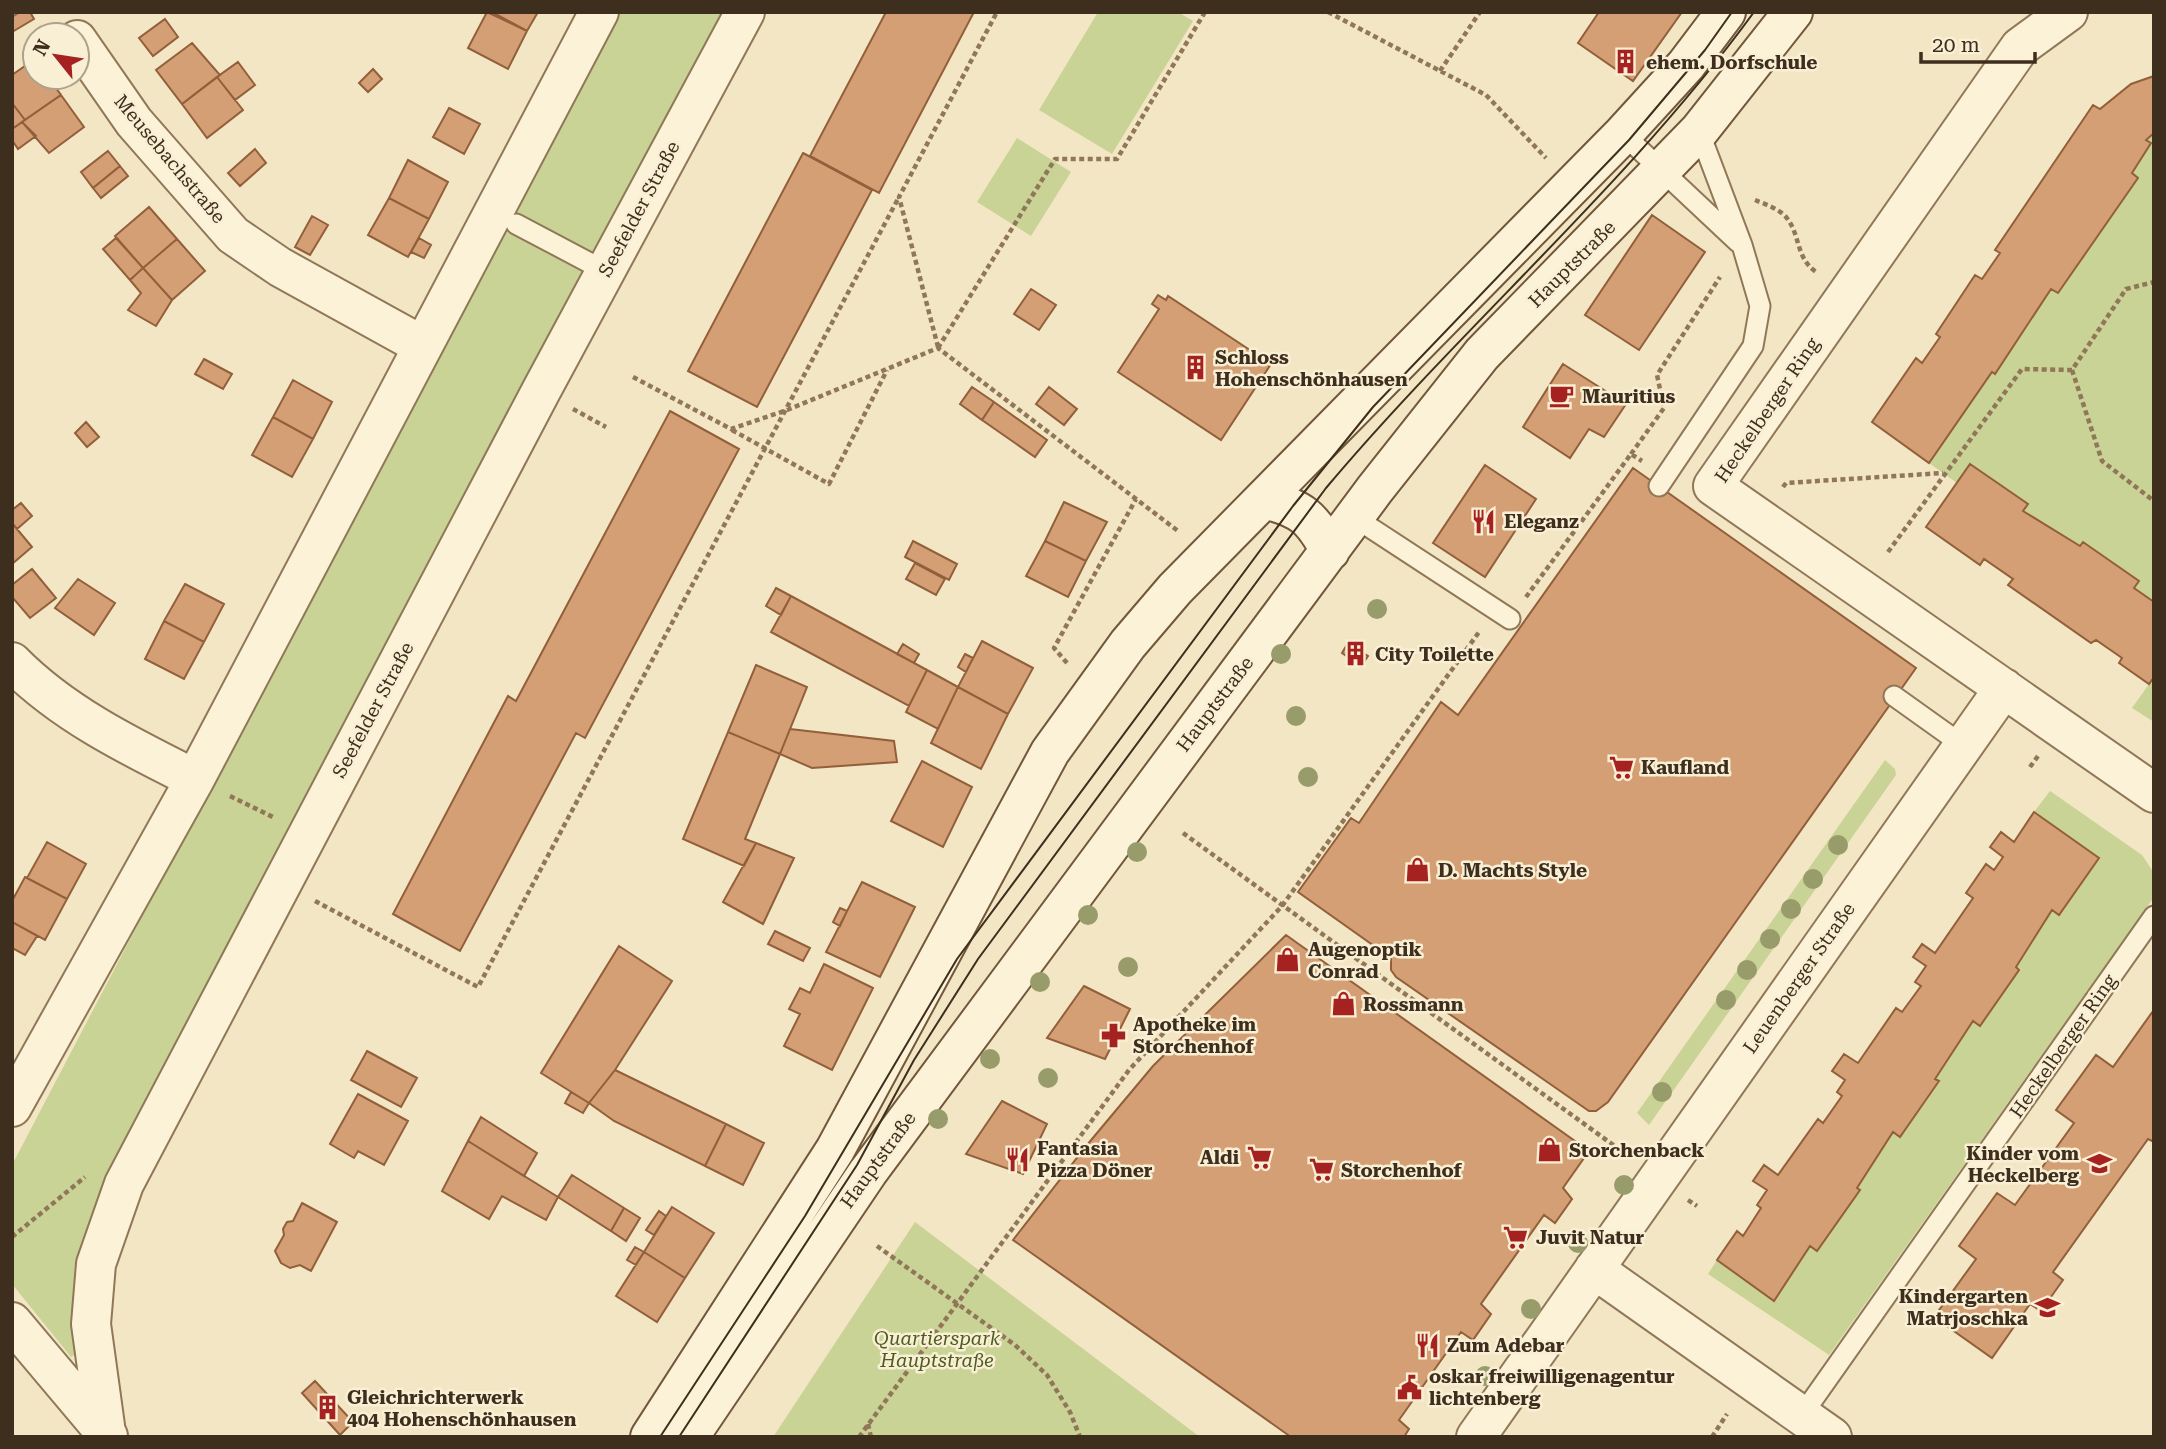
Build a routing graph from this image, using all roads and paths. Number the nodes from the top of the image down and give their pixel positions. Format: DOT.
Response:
graph roads {
  1 [pos="599,12"];
  2 [pos="746,12"];
  3 [pos="997,12"];
  4 [pos="1205,12"];
  5 [pos="1328,12"];
  6 [pos="1480,12"];
  7 [pos="1726,12"];
  8 [pos="1793,12"];
  9 [pos="2068,12"];
  10 [pos="91,60"];
  11 [pos="1440,71"];
  12 [pos="1699,131"];
  13 [pos="1623,134"];
  14 [pos="1555,168"];
  15 [pos="1663,171"];
  16 [pos="899,197"];
  17 [pos="1754,200"];
  18 [pos="516,224"];
  19 [pos="1742,245"];
  20 [pos="606,271"];
  21 [pos="2154,282"];
  22 [pos="1847,294"];
  23 [pos="423,346"];
  24 [pos="938,348"];
  25 [pos="887,370"];
  26 [pos="2072,370"];
  27 [pos="634,377"];
  28 [pos="787,410"];
  29 [pos="731,429"];
  30 [pos="765,451"];
  31 [pos="1631,454"];
  32 [pos="1944,473"];
  33 [pos="1662,482"];
  34 [pos="1136,498"];
  35 [pos="1264,499"];
  36 [pos="2154,501"];
  37 [pos="1354,517"];
  38 [pos="1761,519"];
  39 [pos="1186,538"];
  40 [pos="1329,551"];
  41 [pos="1888,552"];
  42 [pos="1510,619"];
  43 [pos="12,662"];
  44 [pos="1074,671"];
  45 [pos="2004,688"];
  46 [pos="1894,696"];
  47 [pos="1964,746"];
  48 [pos="195,779"];
  49 [pos="2154,793"];
  50 [pos="277,819"];
  51 [pos="1183,833"];
  52 [pos="281,884"];
  53 [pos="1282,906"];
  54 [pos="2154,916"];
  55 [pos="12,1107"];
  56 [pos="835,1150"];
  57 [pos="92,1172"];
  58 [pos="868,1172"];
  59 [pos="1658,1178"];
  60 [pos="12,1237"];
  61 [pos="877,1246"];
  62 [pos="1594,1269"];
  63 [pos="957,1303"];
  64 [pos="12,1322"];
  65 [pos="1727,1414"];
  66 [pos="868,1424"];
  67 [pos="1817,1426"];
  68 [pos="107,1435"];
  69 [pos="650,1437"];
  70 [pos="689,1437"];
  71 [pos="859,1437"];
  72 [pos="871,1437"];
  73 [pos="1080,1437"];
  74 [pos="1476,1437"];
  75 [pos="1712,1437"];
  1 -- 23 [label="street"];
  2 -- 20 [label="street, Seefelder Straße"];
  3 -- 16 [label="path"];
  4 -- 24 [label="path"];
  5 -- 11 [label="path"];
  6 -- 11 [label="path"];
  7 -- 13 [label="street, Hauptstraße"];
  8 -- 12 [label="street, Hauptstraße"];
  9 -- 22 [label="street, Heckelberger Ring"];
  10 -- 23 [label="street, Meusebachstraße"];
  11 -- 14 [label="path"];
  12 -- 15 [label="street, Hauptstraße"];
  12 -- 19 [label="lane"];
  13 -- 15 [label="lane"];
  13 -- 35 [label="street, Hauptstraße"];
  15 -- 19 [label="lane"];
  15 -- 37 [label="street, Hauptstraße"];
  16 -- 24 [label="path"];
  16 -- 28 [label="path"];
  17 -- 22 [label="path"];
  18 -- 20 [label="lane"];
  19 -- 31 [label="path"];
  19 -- 33 [label="lane"];
  20 -- 52 [label="street, Seefelder Straße"];
  21 -- 26 [label="path"];
  22 -- 38 [label="street, Heckelberger Ring"];
  23 -- 48 [label="street"];
  24 -- 25 [label="path"];
  24 -- 34 [label="path"];
  25 -- 28 [label="path"];
  25 -- 30 [label="path"];
  26 -- 32 [label="path"];
  26 -- 36 [label="path"];
  27 -- 29 [label="path"];
  28 -- 29 [label="path"];
  28 -- 30 [label="path"];
  29 -- 30 [label="path"];
  30 -- 52 [label="path"];
  31 -- 33 [label="path"];
  31 -- 42 [label="path"];
  32 -- 38 [label="path"];
  32 -- 41 [label="path"];
  34 -- 39 [label="path"];
  34 -- 44 [label="path"];
  35 -- 40 [label="street"];
  35 -- 56 [label="street, Hauptstraße"];
  37 -- 40 [label="street, Hauptstraße"];
  37 -- 42 [label="lane"];
  38 -- 45 [label="street, Heckelberger Ring"];
  40 -- 58 [label="street, Hauptstraße"];
  42 -- 53 [label="path"];
  43 -- 48 [label="street"];
  45 -- 47 [label="street, Leuenberger Straße"];
  45 -- 49 [label="street, Heckelberger Ring"];
  46 -- 47 [label="lane"];
  47 -- 59 [label="street, Leuenberger Straße"];
  48 -- 50 [label="path"];
  48 -- 55 [label="street"];
  51 -- 53 [label="path"];
  52 -- 68 [label="street, Seefelder Straße"];
  53 -- 59 [label="path"];
  53 -- 63 [label="path"];
  54 -- 67 [label="lane, Heckelberger Ring"];
  56 -- 58 [label="street"];
  56 -- 69 [label="street, Hauptstraße"];
  57 -- 60 [label="path"];
  58 -- 70 [label="street, Hauptstraße"];
  59 -- 62 [label="street, Leuenberger Straße"];
  61 -- 63 [label="path"];
  62 -- 67 [label="street"];
  62 -- 74 [label="street, Leuenberger Straße"];
  63 -- 66 [label="path"];
  63 -- 73 [label="path"];
  64 -- 68 [label="street, Seefelder Straße"];
  65 -- 75 [label="path"];
  66 -- 71 [label="path"];
  66 -- 72 [label="path"];
}
